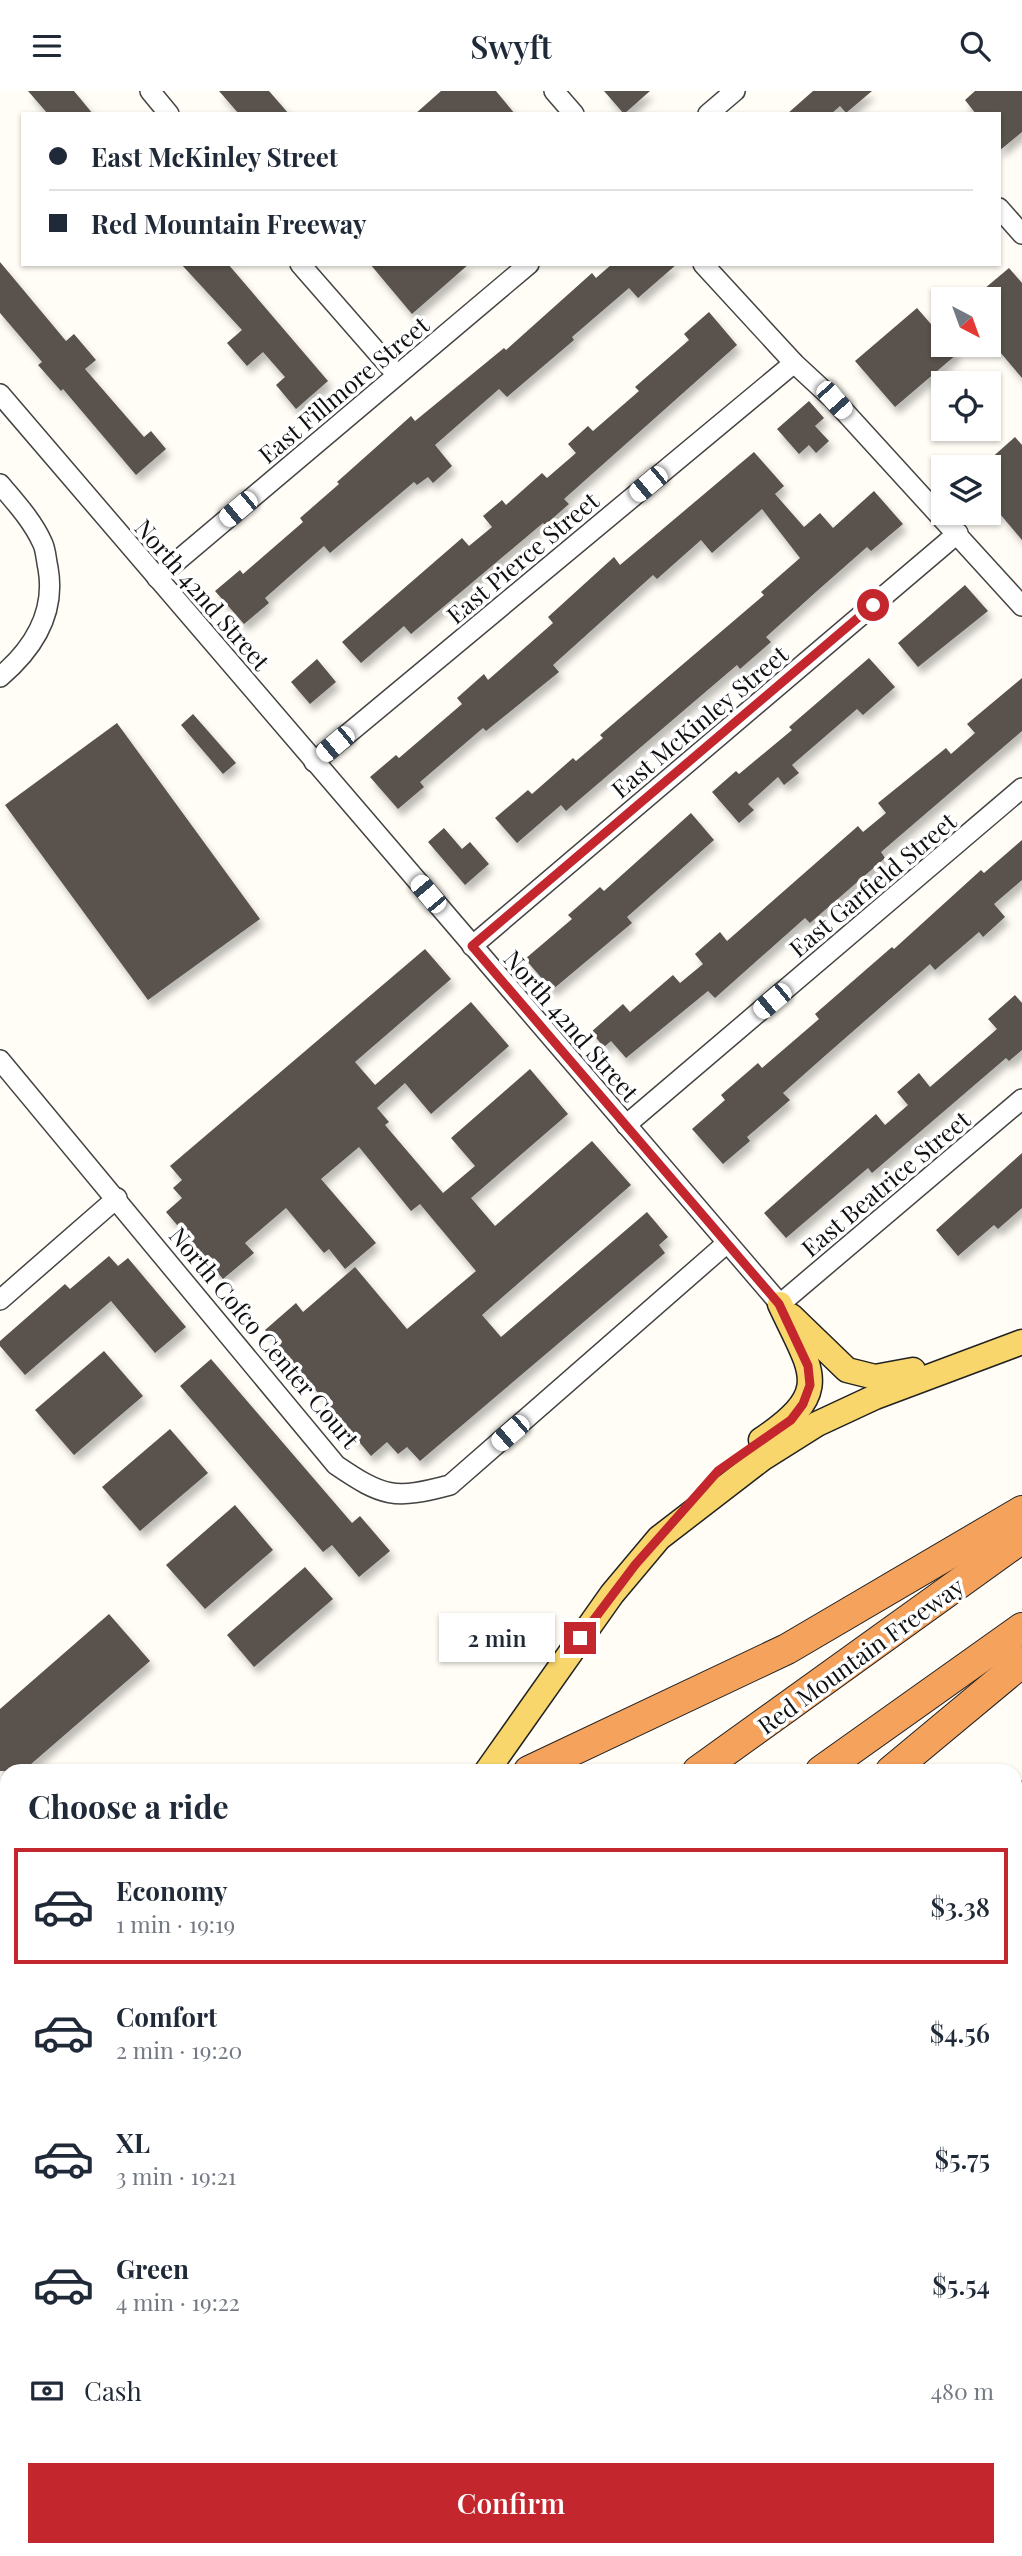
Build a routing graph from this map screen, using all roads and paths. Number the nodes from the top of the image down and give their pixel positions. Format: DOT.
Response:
graph roads {
  1 [pos="150,91"];
  2 [pos="554,91"];
  3 [pos="735,91"];
  4 [pos="167,112"];
  5 [pos="572,112"];
  6 [pos="710,112"];
  7 [pos="1001,210"];
  8 [pos="1022,234"];
  9 [pos="302,266"];
  10 [pos="527,266"];
  11 [pos="705,266"];
  12 [pos="794,363"];
  13 [pos="397,375"];
  14 [pos="0,394"];
  15 [pos="0,484"];
  16 [pos="958,533"];
  17 [pos="157,578"];
  18 [pos="1020,600"];
  19 [pos="0,677"];
  20 [pos="314,762"];
  21 [pos="1022,788"];
  22 [pos="472,946"];
  23 [pos="0,1060"];
  24 [pos="1022,1099"];
  25 [pos="626,1125"];
  26 [pos="117,1198"];
  27 [pos="727,1243"];
  28 [pos="0,1300"];
  29 [pos="779,1304"];
  30 [pos="1022,1342"];
  31 [pos="969,1361"];
  32 [pos="1022,1511"];
  33 [pos="659,1538"];
  34 [pos="1022,1538"];
  35 [pos="1022,1628"];
  36 [pos="1022,1662"];
  37 [pos="492,1764"];
  38 [pos="545,1764"];
  39 [pos="708,1764"];
  40 [pos="831,1764"];
  41 [pos="899,1764"];
  1 -- 4 [label="street"];
  2 -- 5 [label="street"];
  3 -- 6 [label="street"];
  7 -- 8 [label="street"];
  9 -- 13 [label="street"];
  10 -- 13 [label="street, East Fillmore Street"];
  11 -- 12 [label="street"];
  12 -- 16 [label="street"];
  12 -- 20 [label="street, East Pierce Street"];
  13 -- 17 [label="street, East Fillmore Street"];
  14 -- 17 [label="street, North 42nd Street"];
  15 -- 19 [label="street"];
  16 -- 18 [label="street"];
  16 -- 22 [label="street, East McKinley Street"];
  17 -- 20 [label="street, North 42nd Street"];
  20 -- 22 [label="street, North 42nd Street"];
  21 -- 25 [label="street, East Garfield Street"];
  22 -- 25 [label="street, North 42nd Street"];
  23 -- 26 [label="street, North Cofco Center Court"];
  24 -- 29 [label="street, East Beatrice Street"];
  25 -- 27 [label="street, North 42nd Street"];
  26 -- 27 [label="street, North Cofco Center Court"];
  26 -- 28 [label="street"];
  27 -- 29 [label="street, North 42nd Street"];
  29 -- 31 [label="main road"];
  29 -- 33 [label="main road"];
  30 -- 31 [label="main road"];
  31 -- 33 [label="main road"];
  32 -- 38 [label="highway"];
  33 -- 37 [label="main road"];
  34 -- 39 [label="highway, Red Mountain Freeway"];
  35 -- 40 [label="highway"];
  36 -- 41 [label="highway"];
}
